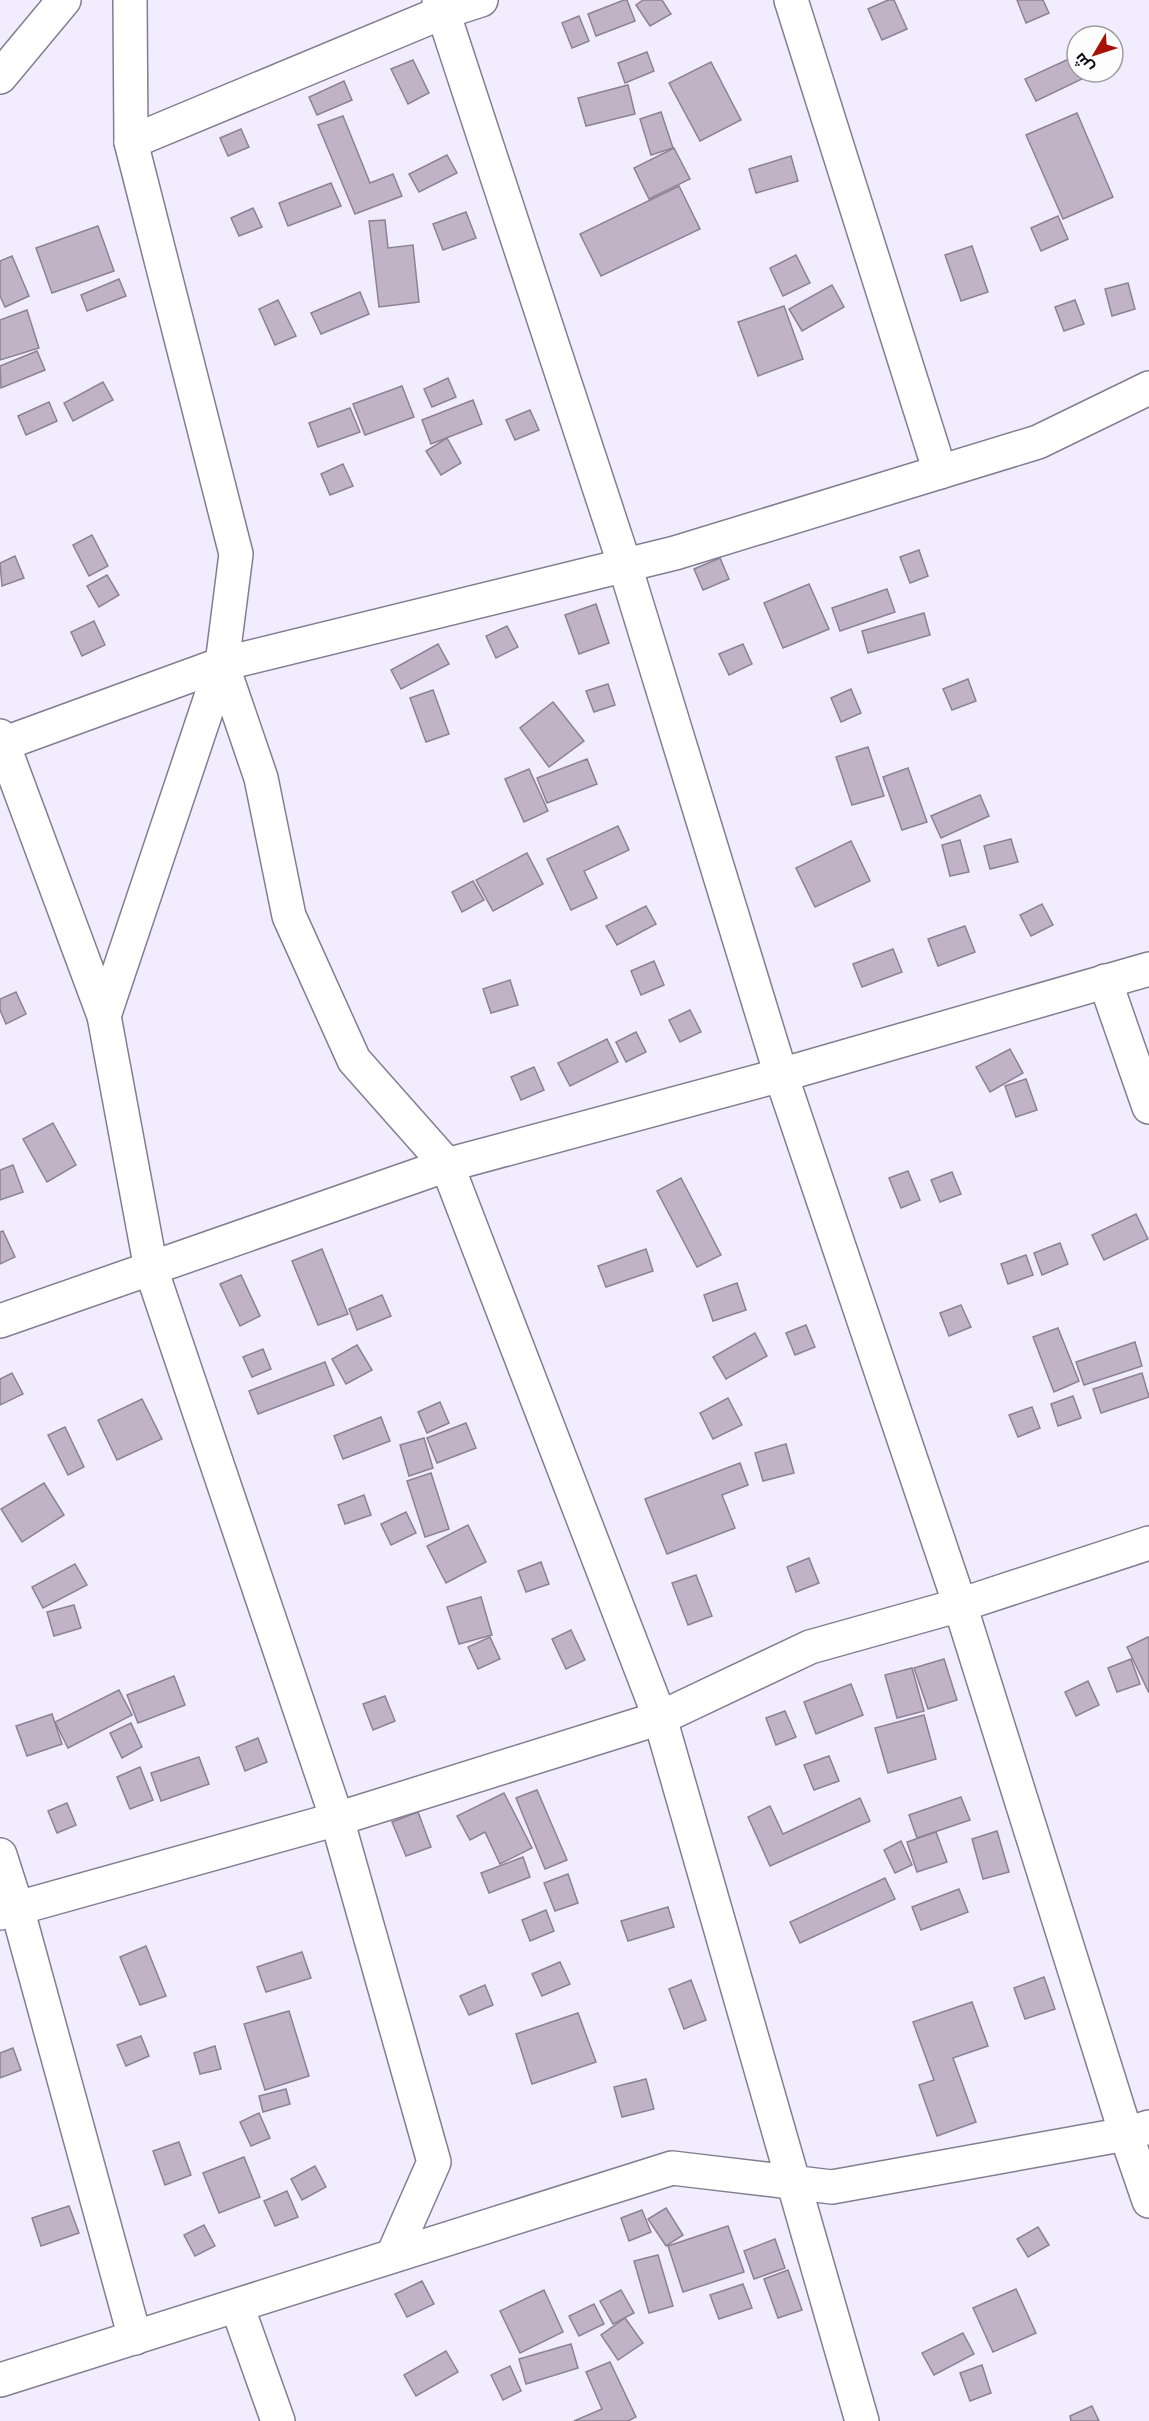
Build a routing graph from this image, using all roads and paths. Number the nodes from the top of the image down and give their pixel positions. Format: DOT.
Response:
graph roads {
  1 [pos="64,0"];
  2 [pos="130,0"];
  3 [pos="481,0"];
  4 [pos="791,0"];
  5 [pos="440,7"];
  6 [pos="0,77"];
  7 [pos="131,142"];
  8 [pos="1149,388"];
  9 [pos="940,472"];
  10 [pos="625,566"];
  11 [pos="222,664"];
  12 [pos="1,742"];
  13 [pos="1149,969"];
  14 [pos="1105,981"];
  15 [pos="104,1016"];
  16 [pos="781,1075"];
  17 [pos="1149,1107"];
  18 [pos="447,1165"];
  19 [pos="151,1269"];
  20 [pos="0,1321"];
  21 [pos="1149,1543"];
  22 [pos="960,1605"];
  23 [pos="660,1718"];
  24 [pos="337,1819"];
  25 [pos="0,1855"];
  26 [pos="9,1910"];
  27 [pos="1138,2130"];
  28 [pos="793,2182"];
  29 [pos="1149,2201"];
  30 [pos="393,2255"];
  31 [pos="237,2306"];
  32 [pos="135,2338"];
  33 [pos="0,2380"];
  34 [pos="278,2421"];
  35 [pos="862,2421"];
  1 -- 6 [label="street"];
  2 -- 7 [label="street"];
  3 -- 5 [label="street"];
  4 -- 9 [label="street"];
  5 -- 7 [label="street"];
  5 -- 10 [label="street"];
  7 -- 11 [label="street"];
  8 -- 9 [label="street"];
  9 -- 10 [label="street"];
  10 -- 11 [label="street"];
  10 -- 16 [label="street"];
  11 -- 12 [label="street"];
  11 -- 15 [label="street"];
  11 -- 18 [label="street"];
  12 -- 15 [label="street"];
  13 -- 14 [label="street"];
  14 -- 16 [label="street"];
  14 -- 17 [label="street"];
  15 -- 19 [label="street"];
  16 -- 18 [label="street"];
  16 -- 22 [label="street"];
  18 -- 19 [label="street"];
  18 -- 23 [label="street"];
  19 -- 20 [label="street"];
  19 -- 24 [label="street"];
  21 -- 22 [label="street"];
  22 -- 23 [label="street"];
  22 -- 27 [label="street"];
  23 -- 24 [label="street"];
  23 -- 28 [label="street"];
  24 -- 26 [label="street"];
  24 -- 30 [label="street"];
  25 -- 26 [label="street"];
  26 -- 32 [label="street"];
  27 -- 28 [label="street"];
  27 -- 29 [label="street"];
  28 -- 30 [label="street"];
  28 -- 35 [label="street"];
  30 -- 31 [label="street"];
  31 -- 32 [label="street"];
  31 -- 34 [label="street"];
  32 -- 33 [label="street"];
}
